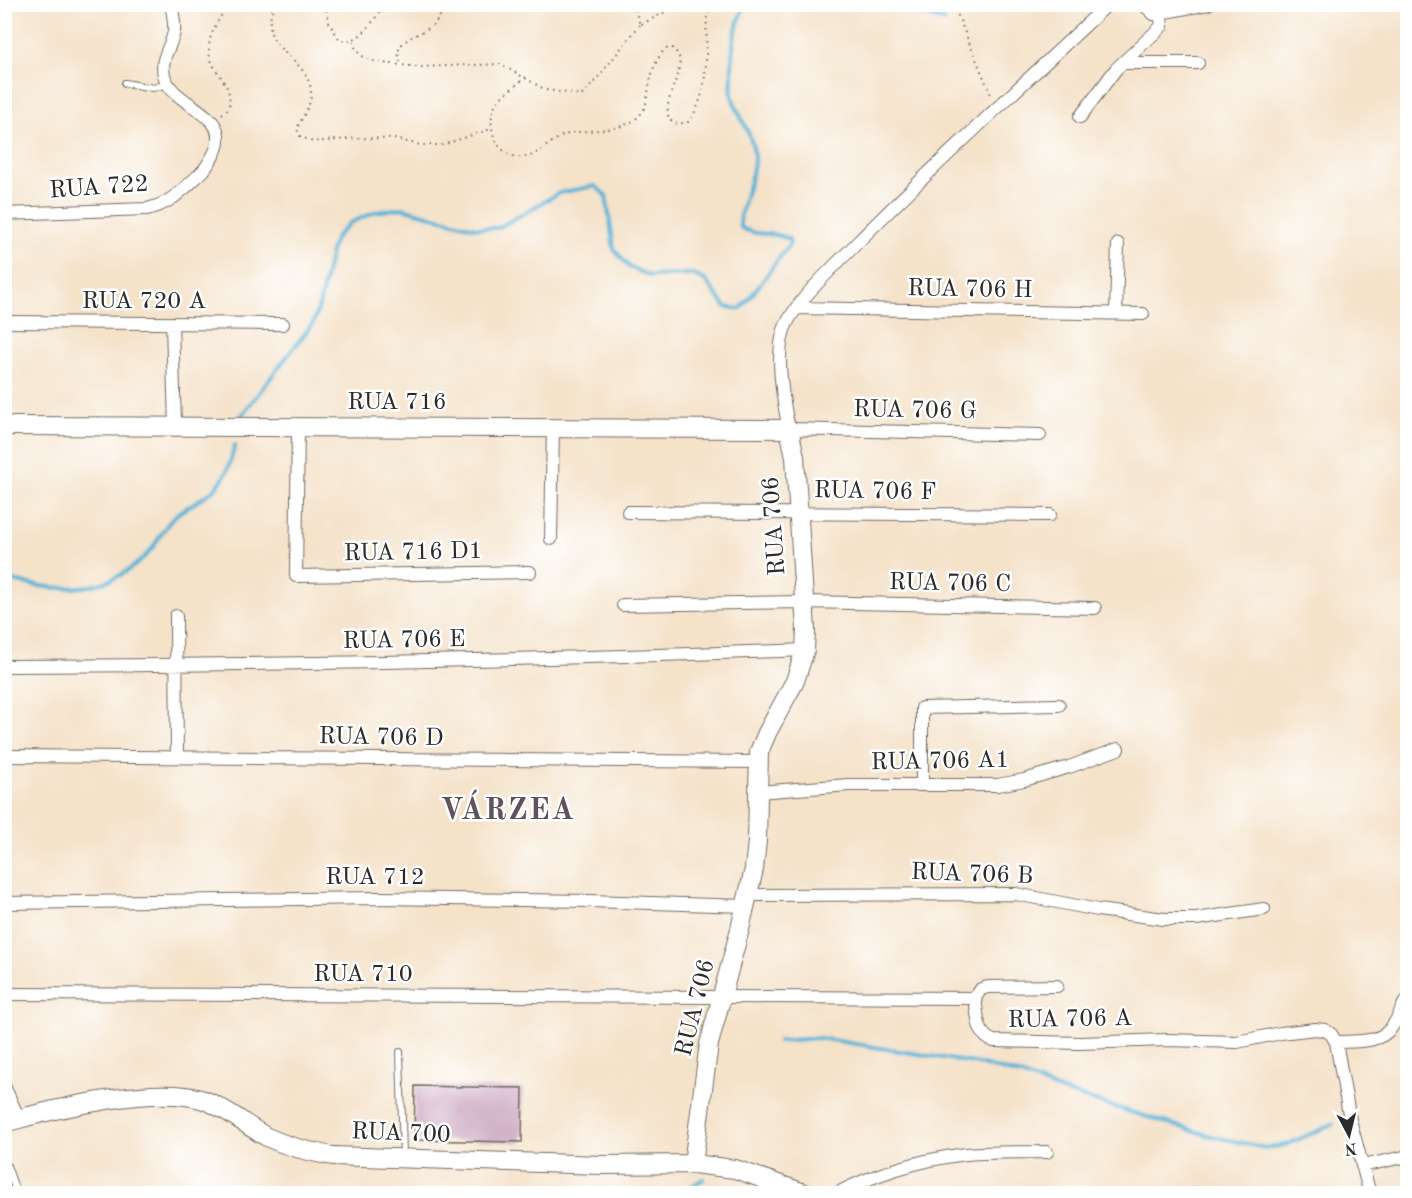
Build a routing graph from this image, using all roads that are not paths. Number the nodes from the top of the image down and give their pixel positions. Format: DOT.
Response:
graph roads {
  1 [pos="171,4"];
  2 [pos="1108,4"];
  3 [pos="1143,4"];
  4 [pos="1208,4"];
  5 [pos="1160,13"];
  6 [pos="1123,63"];
  7 [pos="1198,63"];
  8 [pos="125,83"];
  9 [pos="168,84"];
  10 [pos="1080,117"];
  11 [pos="4,214"];
  12 [pos="1118,244"];
  13 [pos="796,308"];
  14 [pos="1116,313"];
  15 [pos="1143,314"];
  16 [pos="4,322"];
  17 [pos="172,324"];
  18 [pos="283,324"];
  19 [pos="4,426"];
  20 [pos="175,427"];
  21 [pos="298,427"];
  22 [pos="553,428"];
  23 [pos="789,429"];
  24 [pos="1040,435"];
  25 [pos="628,512"];
  26 [pos="798,512"];
  27 [pos="1050,515"];
  28 [pos="551,539"];
  29 [pos="530,572"];
  30 [pos="804,602"];
  31 [pos="622,605"];
  32 [pos="1095,608"];
  33 [pos="176,616"];
  34 [pos="805,650"];
  35 [pos="176,665"];
  36 [pos="4,666"];
  37 [pos="1059,705"];
  38 [pos="1118,749"];
  39 [pos="4,756"];
  40 [pos="177,757"];
  41 [pos="758,762"];
  42 [pos="922,785"];
  43 [pos="758,792"];
  44 [pos="746,900"];
  45 [pos="4,903"];
  46 [pos="1264,909"];
  47 [pos="1057,986"];
  48 [pos="4,994"];
  49 [pos="721,998"];
  50 [pos="975,998"];
  51 [pos="1407,1001"];
  52 [pos="1336,1042"];
  53 [pos="400,1052"];
  54 [pos="4,1086"];
  55 [pos="12,1121"];
  56 [pos="1047,1152"];
  57 [pos="1407,1156"];
  58 [pos="4,1157"];
  59 [pos="403,1158"];
  60 [pos="693,1164"];
  61 [pos="1362,1166"];
  62 [pos="17,1194"];
  63 [pos="807,1194"];
  64 [pos="836,1194"];
  65 [pos="1370,1194"];
  1 -- 9 [label="street"];
  2 -- 13 [label="street, RUA 706"];
  3 -- 5 [label="street"];
  4 -- 5 [label="street"];
  5 -- 6 [label="street"];
  6 -- 7 [label="street"];
  6 -- 10 [label="street"];
  8 -- 9 [label="lane"];
  9 -- 11 [label="street, RUA 722"];
  12 -- 14 [label="street"];
  13 -- 14 [label="street, RUA 706 H"];
  13 -- 23 [label="street, RUA 706"];
  14 -- 15 [label="street, RUA 706 H"];
  16 -- 17 [label="street, RUA 720 A"];
  17 -- 18 [label="street, RUA 720 A"];
  17 -- 20 [label="street"];
  19 -- 20 [label="street, RUA 716"];
  20 -- 21 [label="street, RUA 716"];
  21 -- 22 [label="street, RUA 716"];
  21 -- 29 [label="street, RUA 716 D1"];
  22 -- 23 [label="street, RUA 716"];
  22 -- 28 [label="street"];
  23 -- 24 [label="street, RUA 706 G"];
  23 -- 26 [label="street, RUA 706"];
  25 -- 26 [label="street, RUA 706 F"];
  26 -- 27 [label="street, RUA 706 F"];
  26 -- 30 [label="street, RUA 706"];
  30 -- 31 [label="street, RUA 706 C"];
  30 -- 32 [label="street, RUA 706 C"];
  30 -- 34 [label="street, RUA 706"];
  33 -- 35 [label="street"];
  34 -- 35 [label="street, RUA 706 E"];
  34 -- 41 [label="street, RUA 706"];
  35 -- 36 [label="street, RUA 706 E"];
  35 -- 40 [label="street"];
  37 -- 42 [label="street"];
  38 -- 42 [label="street, RUA 706 A1"];
  39 -- 40 [label="street, RUA 706 D"];
  40 -- 41 [label="street, RUA 706 D"];
  41 -- 43 [label="street, RUA 706"];
  42 -- 43 [label="street, RUA 706 A1"];
  43 -- 44 [label="street, RUA 706"];
  44 -- 45 [label="street, RUA 712"];
  44 -- 46 [label="street, RUA 706 B"];
  44 -- 49 [label="street, RUA 706"];
  47 -- 50 [label="street"];
  48 -- 49 [label="street, RUA 710"];
  49 -- 50 [label="street, RUA 706 A"];
  49 -- 60 [label="street, RUA 706"];
  50 -- 52 [label="street, RUA 706 A"];
  51 -- 52 [label="street"];
  52 -- 61 [label="street"];
  53 -- 59 [label="lane"];
  54 -- 55 [label="street"];
  55 -- 59 [label="street, RUA 700"];
  56 -- 64 [label="street"];
  57 -- 61 [label="street"];
  58 -- 62 [label="lane"];
  59 -- 60 [label="street, RUA 700"];
  60 -- 63 [label="street, RUA 700"];
  61 -- 65 [label="street"];
}
